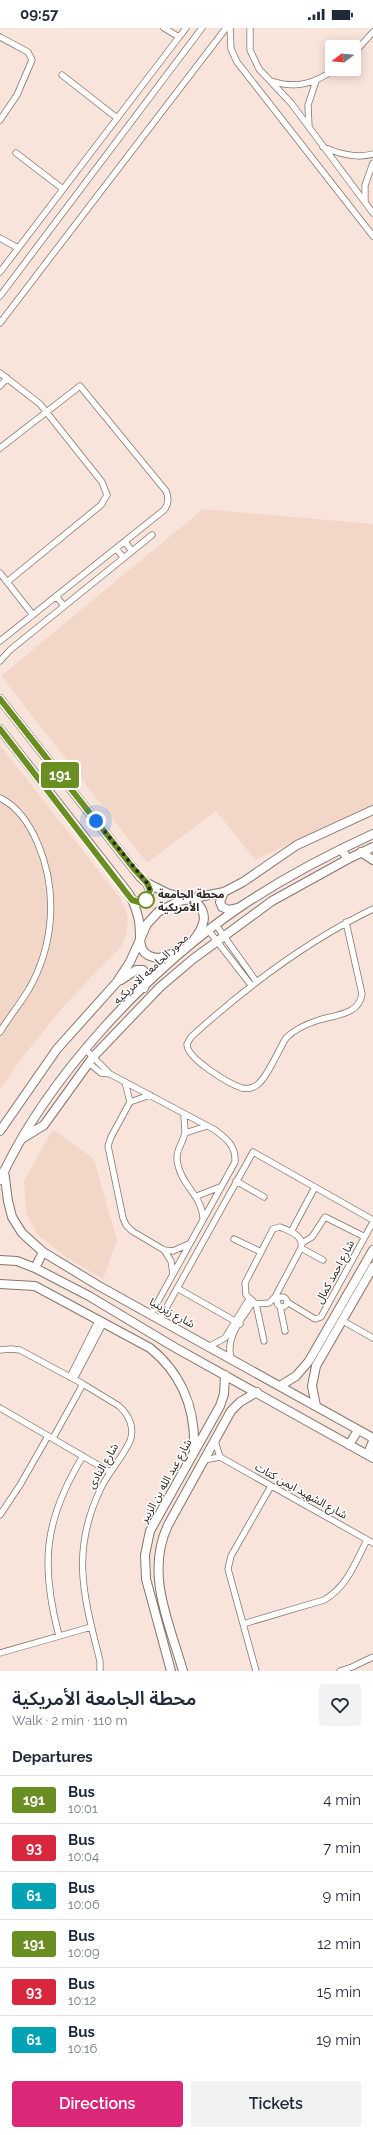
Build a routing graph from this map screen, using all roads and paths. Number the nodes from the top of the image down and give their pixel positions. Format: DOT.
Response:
graph roads {
  1 [pos="164,28"];
  2 [pos="186,28"];
  3 [pos="202,28"];
  4 [pos="226,28"];
  5 [pos="230,28"];
  6 [pos="250,28"];
  7 [pos="373,32"];
  8 [pos="0,37"];
  9 [pos="179,37"];
  10 [pos="361,45"];
  11 [pos="62,75"];
  12 [pos="325,75"];
  13 [pos="269,81"];
  14 [pos="316,81"];
  15 [pos="117,118"];
  16 [pos="0,120"];
  17 [pos="310,129"];
  18 [pos="321,146"];
  19 [pos="16,153"];
  20 [pos="373,154"];
  21 [pos="373,162"];
  22 [pos="63,189"];
  23 [pos="366,203"];
  24 [pos="373,212"];
  25 [pos="373,236"];
  26 [pos="0,238"];
  27 [pos="18,248"];
  28 [pos="0,272"];
  29 [pos="0,296"];
  30 [pos="0,323"];
  31 [pos="0,373"];
  32 [pos="7,378"];
  33 [pos="0,386"];
  34 [pos="47,412"];
  35 [pos="0,448"];
  36 [pos="152,535"];
  37 [pos="124,542"];
  38 [pos="116,549"];
  39 [pos="132,551"];
  40 [pos="124,558"];
  41 [pos="0,573"];
  42 [pos="7,582"];
  43 [pos="56,596"];
  44 [pos="64,606"];
  45 [pos="33,615"];
  46 [pos="0,641"];
  47 [pos="0,661"];
  48 [pos="0,699"];
  49 [pos="0,729"];
  50 [pos="0,798"];
  51 [pos="373,810"];
  52 [pos="373,834"];
  53 [pos="373,847"];
  54 [pos="342,849"];
  55 [pos="361,852"];
  56 [pos="348,859"];
  57 [pos="373,860"];
  58 [pos="147,883"];
  59 [pos="224,892"];
  60 [pos="132,900"];
  61 [pos="188,900"];
  62 [pos="239,908"];
  63 [pos="373,909"];
  64 [pos="346,922"];
  65 [pos="216,926"];
  66 [pos="209,931"];
  67 [pos="220,938"];
  68 [pos="139,939"];
  69 [pos="188,948"];
  70 [pos="231,948"];
  71 [pos="225,952"];
  72 [pos="117,982"];
  73 [pos="254,983"];
  74 [pos="144,988"];
  75 [pos="0,1032"];
  76 [pos="86,1050"];
  77 [pos="91,1060"];
  78 [pos="125,1082"];
  79 [pos="150,1095"];
  80 [pos="130,1102"];
  81 [pos="184,1114"];
  82 [pos="207,1126"];
  83 [pos="0,1131"];
  84 [pos="185,1133"];
  85 [pos="22,1138"];
  86 [pos="4,1170"];
  87 [pos="0,1180"];
  88 [pos="236,1181"];
  89 [pos="222,1186"];
  90 [pos="315,1187"];
  91 [pos="197,1196"];
  92 [pos="264,1197"];
  93 [pos="203,1219"];
  94 [pos="373,1221"];
  95 [pos="291,1232"];
  96 [pos="365,1237"];
  97 [pos="234,1239"];
  98 [pos="190,1243"];
  99 [pos="302,1245"];
  100 [pos="164,1250"];
  101 [pos="373,1250"];
  102 [pos="43,1252"];
  103 [pos="261,1252"];
  104 [pos="0,1260"];
  105 [pos="323,1260"];
  106 [pos="373,1267"];
  107 [pos="35,1268"];
  108 [pos="174,1274"];
  109 [pos="0,1284"];
  110 [pos="177,1288"];
  111 [pos="89,1296"];
  112 [pos="276,1299"];
  113 [pos="253,1301"];
  114 [pos="287,1302"];
  115 [pos="280,1306"];
  116 [pos="82,1310"];
  117 [pos="151,1314"];
  118 [pos="160,1319"];
  119 [pos="101,1320"];
  120 [pos="343,1321"];
  121 [pos="237,1322"];
  122 [pos="285,1331"];
  123 [pos="373,1338"];
  124 [pos="264,1341"];
  125 [pos="210,1346"];
  126 [pos="174,1347"];
  127 [pos="150,1348"];
  128 [pos="0,1350"];
  129 [pos="231,1358"];
  130 [pos="225,1374"];
  131 [pos="72,1378"];
  132 [pos="83,1384"];
  133 [pos="280,1386"];
  134 [pos="257,1392"];
  135 [pos="316,1406"];
  136 [pos="0,1408"];
  137 [pos="213,1418"];
  138 [pos="224,1425"];
  139 [pos="358,1430"];
  140 [pos="50,1437"];
  141 [pos="215,1440"];
  142 [pos="373,1440"];
  143 [pos="349,1444"];
  144 [pos="194,1452"];
  145 [pos="83,1456"];
  146 [pos="370,1456"];
  147 [pos="220,1457"];
  148 [pos="204,1460"];
  149 [pos="110,1472"];
  150 [pos="271,1486"];
  151 [pos="0,1515"];
  152 [pos="367,1540"];
  153 [pos="373,1543"];
  154 [pos="169,1622"];
  155 [pos="243,1624"];
  156 [pos="158,1625"];
  157 [pos="91,1627"];
  158 [pos="59,1636"];
  159 [pos="0,1653"];
  160 [pos="373,1656"];
  161 [pos="167,1657"];
  162 [pos="100,1671"];
  163 [pos="167,1671"];
  164 [pos="171,1671"];
  165 [pos="183,1671"];
  166 [pos="256,1671"];
  167 [pos="340,1671"];
  1 -- 9 [label="street"];
  2 -- 9 [label="street"];
  3 -- 29 [label="street"];
  4 -- 30 [label="street"];
  5 -- 25 [label="street"];
  6 -- 13 [label="street"];
  7 -- 10 [label="street"];
  8 -- 16 [label="street"];
  9 -- 15 [label="street"];
  11 -- 15 [label="street"];
  12 -- 14 [label="street"];
  13 -- 14 [label="street"];
  13 -- 17 [label="street"];
  14 -- 17 [label="street"];
  15 -- 22 [label="street"];
  17 -- 18 [label="street"];
  18 -- 20 [label="street"];
  18 -- 23 [label="street"];
  19 -- 22 [label="street"];
  21 -- 23 [label="street"];
  22 -- 27 [label="street"];
  23 -- 24 [label="street"];
  26 -- 27 [label="street"];
  27 -- 28 [label="street"];
  31 -- 32 [label="street"];
  32 -- 33 [label="street"];
  32 -- 34 [label="street"];
  34 -- 35 [label="street"];
  34 -- 37 [label="street"];
  34 -- 42 [label="street"];
  36 -- 39 [label="street"];
  37 -- 38 [label="street"];
  37 -- 39 [label="street"];
  38 -- 40 [label="street"];
  38 -- 43 [label="street"];
  39 -- 40 [label="street"];
  40 -- 44 [label="street"];
  41 -- 42 [label="street"];
  42 -- 45 [label="street"];
  43 -- 44 [label="street"];
  43 -- 45 [label="street"];
  44 -- 47 [label="street"];
  45 -- 46 [label="street"];
  48 -- 58 [label="main road"];
  49 -- 60 [label="main road"];
  50 -- 75 [label="street"];
  51 -- 59 [label="main road, محور الجامعه الامريكيه"];
  52 -- 54 [label="main road, محور الجامعه الامريكيه"];
  53 -- 55 [label="main road"];
  54 -- 56 [label="main road"];
  54 -- 62 [label="main road, محور الجامعه الامريكيه"];
  55 -- 56 [label="main road"];
  55 -- 57 [label="main road"];
  56 -- 67 [label="main road"];
  58 -- 60 [label="main road"];
  58 -- 61 [label="main road"];
  59 -- 61 [label="main road, محور الجامعه الامريكيه"];
  59 -- 62 [label="main road"];
  60 -- 68 [label="main road"];
  61 -- 68 [label="main road, محور الجامعه الامريكيه"];
  61 -- 69 [label="main road"];
  62 -- 65 [label="main road, محور الجامعه الامريكيه"];
  63 -- 64 [label="street"];
  64 -- 73 [label="street"];
  64 -- 73 [label="street"];
  65 -- 66 [label="main road, محور الجامعه الامريكيه"];
  65 -- 67 [label="street"];
  66 -- 67 [label="street"];
  66 -- 69 [label="main road, محور الجامعه الامريكيه"];
  67 -- 70 [label="street"];
  67 -- 71 [label="street"];
  67 -- 77 [label="main road"];
  68 -- 69 [label="main road"];
  68 -- 72 [label="main road, محور الجامعه الامريكيه"];
  69 -- 74 [label="main road, محور الجامعه الامريكيه"];
  70 -- 71 [label="street"];
  70 -- 73 [label="street"];
  71 -- 73 [label="street"];
  72 -- 74 [label="main road"];
  72 -- 83 [label="main road, محور الجامعه الامريكيه"];
  74 -- 76 [label="main road, محور الجامعه الامريكيه"];
  76 -- 77 [label="street"];
  76 -- 85 [label="main road, محور الجامعه الامريكيه"];
  77 -- 78 [label="street"];
  77 -- 85 [label="main road"];
  78 -- 79 [label="street"];
  78 -- 80 [label="street"];
  79 -- 80 [label="street"];
  79 -- 81 [label="street"];
  80 -- 100 [label="street"];
  81 -- 82 [label="street"];
  81 -- 84 [label="street"];
  82 -- 84 [label="street"];
  82 -- 89 [label="street"];
  84 -- 91 [label="street"];
  85 -- 86 [label="main road, محور الجامعه الامريكيه"];
  86 -- 87 [label="main road, محور الجامعه الامريكيه"];
  86 -- 102 [label="main road, شارع زيزينيا"];
  88 -- 90 [label="street"];
  88 -- 92 [label="street"];
  88 -- 110 [label="street"];
  89 -- 91 [label="street"];
  89 -- 93 [label="street"];
  90 -- 94 [label="street"];
  90 -- 95 [label="street"];
  91 -- 93 [label="street"];
  93 -- 98 [label="street"];
  94 -- 96 [label="street, شارع احمد كمال"];
  95 -- 99 [label="street"];
  95 -- 103 [label="street"];
  96 -- 99 [label="street"];
  96 -- 114 [label="street, شارع احمد كمال"];
  97 -- 103 [label="street"];
  98 -- 100 [label="street"];
  98 -- 108 [label="street"];
  99 -- 105 [label="street"];
  99 -- 112 [label="street"];
  100 -- 108 [label="street"];
  101 -- 133 [label="main road"];
  102 -- 107 [label="main road"];
  102 -- 117 [label="main road, شارع زيزينيا"];
  103 -- 113 [label="street"];
  104 -- 107 [label="main road"];
  106 -- 120 [label="main road"];
  107 -- 111 [label="main road"];
  108 -- 117 [label="street"];
  109 -- 116 [label="main road"];
  110 -- 118 [label="street"];
  110 -- 121 [label="street"];
  111 -- 116 [label="main road"];
  111 -- 126 [label="main road"];
  112 -- 113 [label="street"];
  112 -- 114 [label="street"];
  112 -- 115 [label="street"];
  113 -- 121 [label="street"];
  113 -- 124 [label="street"];
  114 -- 115 [label="street"];
  115 -- 122 [label="street"];
  116 -- 119 [label="main road"];
  117 -- 118 [label="main road, شارع زيزينيا"];
  118 -- 125 [label="main road, شارع زيزينيا"];
  119 -- 127 [label="main road"];
  119 -- 131 [label="street"];
  120 -- 123 [label="street"];
  120 -- 135 [label="main road"];
  121 -- 125 [label="street"];
  121 -- 129 [label="street"];
  125 -- 129 [label="main road, شارع زيزينيا"];
  126 -- 127 [label="main road"];
  126 -- 130 [label="main road"];
  127 -- 144 [label="main road"];
  128 -- 131 [label="street, شارع النادى"];
  129 -- 133 [label="main road, شارع زيزينيا"];
  130 -- 134 [label="main road"];
  130 -- 137 [label="main road, شارع عبد الله بن الزبير"];
  131 -- 132 [label="street, شارع النادى"];
  132 -- 140 [label="street"];
  132 -- 149 [label="street, شارع النادى"];
  133 -- 135 [label="main road, شارع زيزينيا"];
  134 -- 138 [label="main road, شارع عبد الله بن الزبير"];
  134 -- 143 [label="main road"];
  135 -- 139 [label="main road, شارع زيزينيا"];
  136 -- 140 [label="street"];
  137 -- 138 [label="main road"];
  137 -- 144 [label="main road, شارع عبد الله بن الزبير"];
  138 -- 141 [label="main road, شارع عبد الله بن الزبير"];
  139 -- 142 [label="main road, شارع زيزينيا"];
  139 -- 143 [label="main road"];
  140 -- 145 [label="street"];
  140 -- 151 [label="street"];
  141 -- 147 [label="street"];
  141 -- 148 [label="main road, شارع عبد الله بن الزبير"];
  142 -- 146 [label="main road"];
  143 -- 146 [label="main road"];
  144 -- 156 [label="main road, شارع عبد الله بن الزبير"];
  145 -- 149 [label="street"];
  145 -- 158 [label="street"];
  147 -- 148 [label="street"];
  147 -- 150 [label="street, شارع الشهيد ايمن كتات"];
  148 -- 154 [label="main road, شارع عبد الله بن الزبير"];
  149 -- 157 [label="street, شارع النادى"];
  150 -- 152 [label="street, شارع الشهيد ايمن كتات"];
  150 -- 155 [label="street"];
  152 -- 153 [label="street, شارع الشهيد ايمن كتات"];
  152 -- 155 [label="street"];
  154 -- 156 [label="main road"];
  154 -- 165 [label="main road, شارع عبد الله بن الزبير"];
  155 -- 166 [label="street"];
  156 -- 161 [label="main road, شارع عبد الله بن الزبير"];
  157 -- 158 [label="street"];
  157 -- 162 [label="street, شارع النادى"];
  158 -- 159 [label="street"];
  160 -- 167 [label="street"];
  161 -- 163 [label="main road"];
  161 -- 164 [label="main road, شارع عبد الله بن الزبير"];
}
